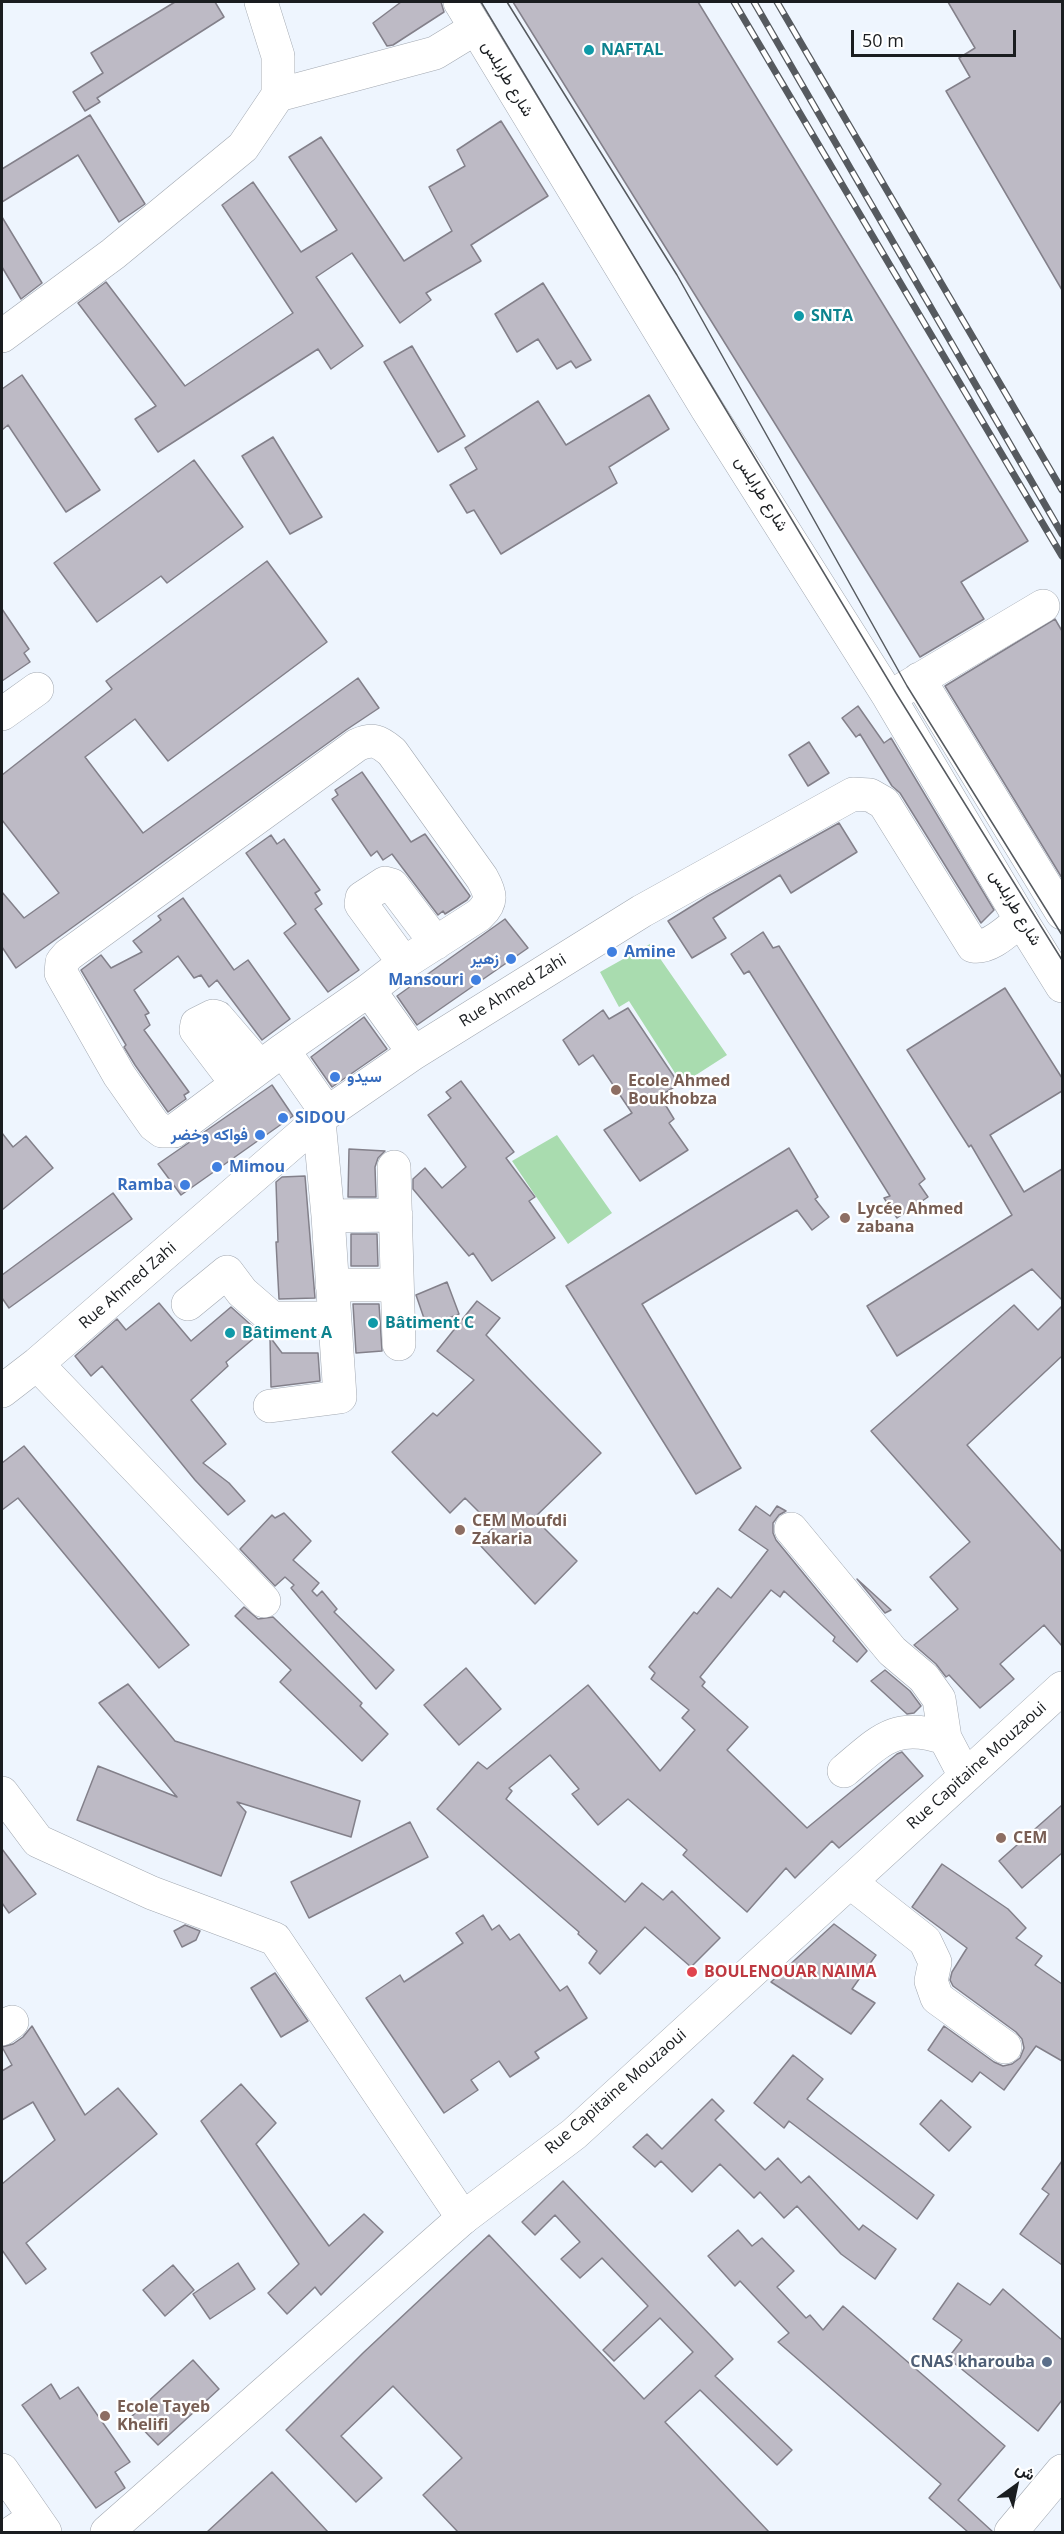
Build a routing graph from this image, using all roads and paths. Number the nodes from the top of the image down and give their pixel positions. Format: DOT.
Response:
graph roads {
  1 [pos="261,2"];
  2 [pos="468,15"];
  3 [pos="278,95"];
  4 [pos="2,336"];
  5 [pos="1043,606"];
  6 [pos="919,679"];
  7 [pos="37,690"];
  8 [pos="889,697"];
  9 [pos="2,714"];
  10 [pos="1062,913"];
  11 [pos="1021,920"];
  12 [pos="436,943"];
  13 [pos="404,963"];
  14 [pos="1062,986"];
  15 [pos="369,990"];
  16 [pos="414,1053"];
  17 [pos="260,1067"];
  18 [pos="323,1117"];
  19 [pos="394,1167"];
  20 [pos="396,1215"];
  21 [pos="328,1216"];
  22 [pos="332,1285"];
  23 [pos="398,1285"];
  24 [pos="188,1304"];
  25 [pos="334,1317"];
  26 [pos="399,1344"];
  27 [pos="37,1364"];
  28 [pos="2,1391"];
  29 [pos="270,1406"];
  30 [pos="791,1529"];
  31 [pos="264,1601"];
  32 [pos="1062,1688"];
  33 [pos="945,1738"];
  34 [pos="844,1771"];
  35 [pos="965,1776"];
  36 [pos="2,1793"];
  37 [pos="850,1882"];
  38 [pos="1005,2047"];
  39 [pos="464,2218"];
  40 [pos="2,2470"];
  41 [pos="1062,2471"];
  42 [pos="31,2528"];
  43 [pos="107,2532"];
  44 [pos="1011,2532"];
  1 -- 3 [label="street"];
  2 -- 3 [label="street"];
  2 -- 8 [label="street, شارع طرابلس"];
  3 -- 4 [label="street"];
  5 -- 6 [label="street"];
  6 -- 8 [label="street"];
  6 -- 10 [label="street"];
  7 -- 9 [label="street"];
  8 -- 11 [label="street, شارع طرابلس"];
  11 -- 14 [label="street, شارع طرابلس"];
  11 -- 16 [label="street, Rue Ahmed Zahi"];
  12 -- 13 [label="street"];
  12 -- 13 [label="street"];
  12 -- 17 [label="street"];
  13 -- 15 [label="street"];
  15 -- 16 [label="street"];
  15 -- 17 [label="street"];
  16 -- 18 [label="street, Rue Ahmed Zahi"];
  17 -- 18 [label="street"];
  18 -- 21 [label="street"];
  18 -- 27 [label="street, Rue Ahmed Zahi"];
  19 -- 20 [label="street"];
  20 -- 21 [label="street"];
  20 -- 23 [label="street"];
  21 -- 22 [label="street"];
  22 -- 23 [label="street"];
  22 -- 25 [label="street"];
  23 -- 26 [label="street"];
  24 -- 25 [label="street"];
  25 -- 29 [label="street"];
  27 -- 28 [label="street, Rue Ahmed Zahi"];
  27 -- 31 [label="street"];
  30 -- 33 [label="street"];
  32 -- 35 [label="street, Rue Capitaine Mouzaoui"];
  33 -- 34 [label="street"];
  33 -- 35 [label="street"];
  35 -- 37 [label="street, Rue Capitaine Mouzaoui"];
  36 -- 39 [label="street"];
  37 -- 38 [label="street"];
  37 -- 39 [label="street, Rue Capitaine Mouzaoui"];
  39 -- 43 [label="street, Rue Capitaine Mouzaoui"];
  40 -- 42 [label="street"];
  41 -- 44 [label="street"];
}
